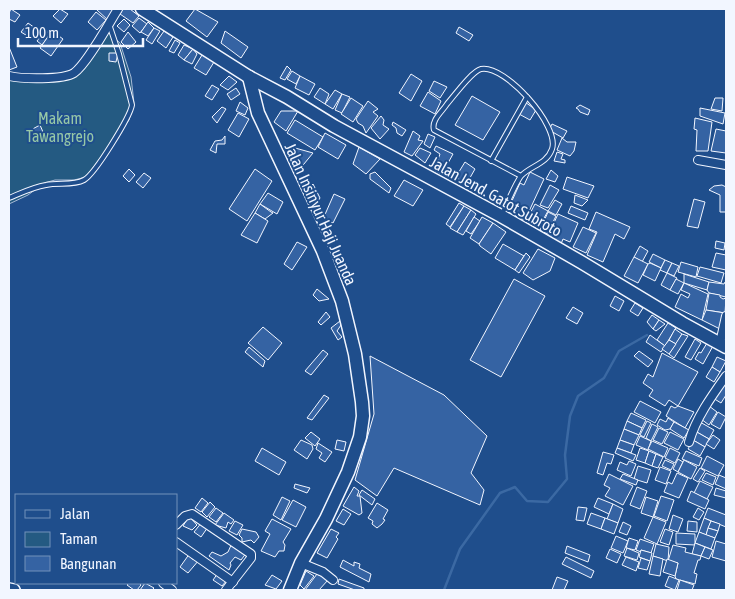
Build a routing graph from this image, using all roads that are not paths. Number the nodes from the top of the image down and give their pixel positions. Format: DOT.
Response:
graph roads {
  1 [pos="118,9"];
  2 [pos="142,9"];
  3 [pos="109,24"];
  4 [pos="11,77"];
  5 [pos="249,77"];
  6 [pos="9,86"];
  7 [pos="527,97"];
  8 [pos="698,160"];
  9 [pos="490,161"];
  10 [pos="726,165"];
  11 [pos="521,176"];
  12 [pos="9,198"];
  13 [pos="501,216"];
  14 [pos="726,316"];
  15 [pos="723,345"];
  16 [pos="726,376"];
  17 [pos="689,442"];
  18 [pos="178,523"];
  19 [pos="178,544"];
  20 [pos="301,563"];
  21 [pos="333,580"];
  22 [pos="231,587"];
  23 [pos="9,589"];
  24 [pos="14,590"];
  25 [pos="290,590"];
  1 -- 3 [label="street"];
  2 -- 5 [label="main road, Jalan Jend. Gatot Subroto"];
  3 -- 4 [label="street"];
  3 -- 12 [label="lane"];
  4 -- 6 [label="street"];
  5 -- 13 [label="main road, Jalan Jend. Gatot Subroto"];
  5 -- 20 [label="main road, Jalan Insinyur Haji Juanda"];
  7 -- 9 [label="lane"];
  7 -- 9 [label="lane"];
  7 -- 11 [label="lane"];
  8 -- 10 [label="street"];
  9 -- 11 [label="lane"];
  11 -- 13 [label="lane"];
  13 -- 15 [label="main road, Jalan Jend. Gatot Subroto"];
  14 -- 15 [label="street"];
  16 -- 17 [label="street"];
  18 -- 22 [label="street"];
  19 -- 22 [label="street"];
  20 -- 21 [label="street"];
  20 -- 25 [label="main road, Jalan Insinyur Haji Juanda"];
  23 -- 24 [label="street"];
}
